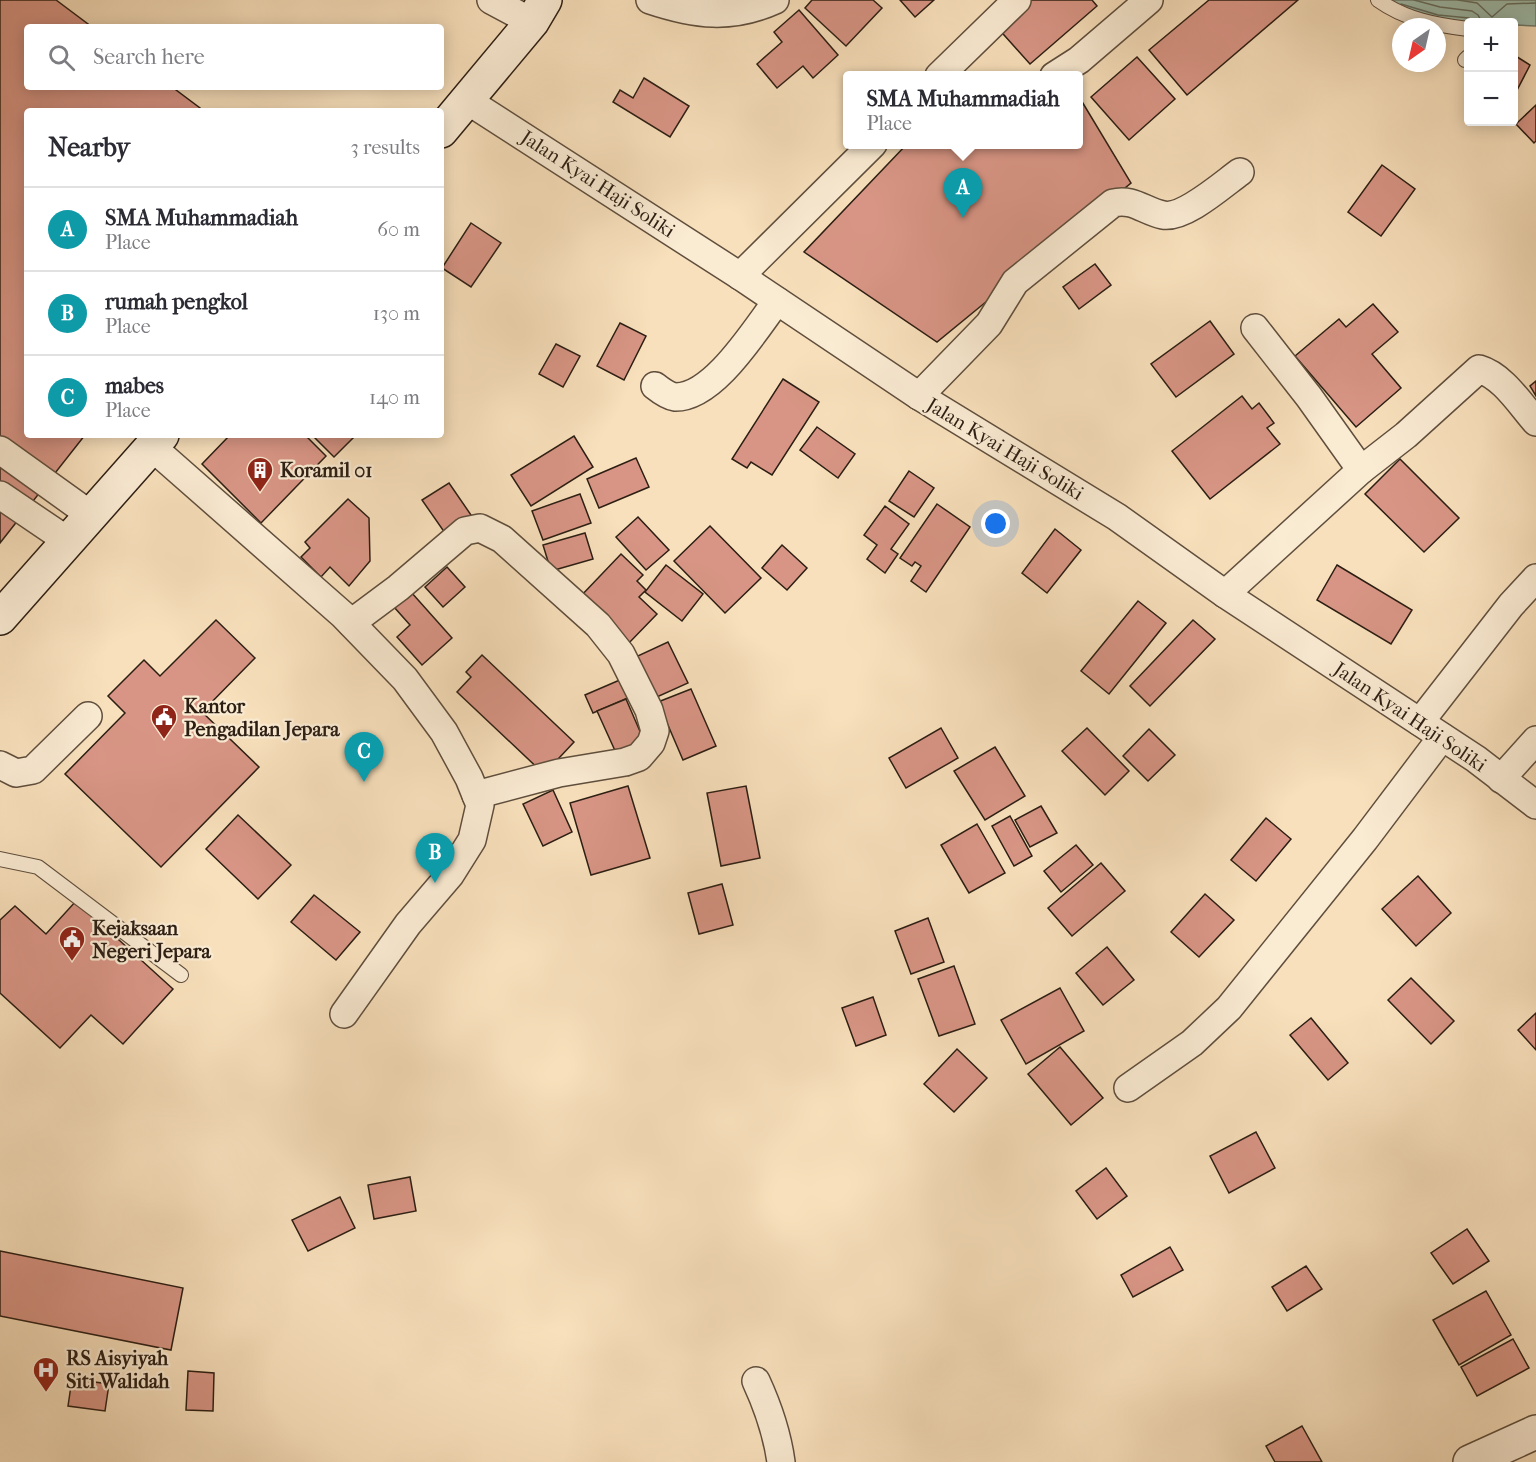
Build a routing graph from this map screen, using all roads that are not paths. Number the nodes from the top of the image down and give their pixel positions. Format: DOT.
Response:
graph roads {
  1 [pos="491,0"];
  2 [pos="650,0"];
  3 [pos="775,0"];
  4 [pos="1017,0"];
  5 [pos="1149,0"];
  6 [pos="1378,0"];
  7 [pos="538,11"];
  8 [pos="1464,29"];
  9 [pos="952,71"];
  10 [pos="1061,71"];
  11 [pos="468,101"];
  12 [pos="444,127"];
  13 [pos="868,149"];
  14 [pos="1240,172"];
  15 [pos="740,276"];
  16 [pos="777,301"];
  17 [pos="1255,328"];
  18 [pos="655,387"];
  19 [pos="918,396"];
  20 [pos="1536,422"];
  21 [pos="157,441"];
  22 [pos="0,450"];
  23 [pos="1361,470"];
  24 [pos="0,495"];
  25 [pos="92,516"];
  26 [pos="68,541"];
  27 [pos="1536,578"];
  28 [pos="1225,594"];
  29 [pos="0,618"];
  30 [pos="351,623"];
  31 [pos="88,716"];
  32 [pos="1420,722"];
  33 [pos="1442,737"];
  34 [pos="1536,740"];
  35 [pos="0,765"];
  36 [pos="1502,779"];
  37 [pos="476,795"];
  38 [pos="1536,805"];
  39 [pos="0,858"];
  40 [pos="181,975"];
  41 [pos="344,1014"];
  42 [pos="1128,1088"];
  43 [pos="756,1381"];
  44 [pos="1536,1432"];
  45 [pos="781,1462"];
  46 [pos="1470,1462"];
  1 -- 7 [label="street"];
  2 -- 3 [label="street"];
  4 -- 9 [label="street"];
  5 -- 10 [label="street"];
  6 -- 8 [label="lane"];
  7 -- 11 [label="main road"];
  11 -- 12 [label="main road"];
  11 -- 15 [label="street, Jalan Kyai Haji Soliki"];
  13 -- 15 [label="street"];
  14 -- 19 [label="street"];
  15 -- 16 [label="street, Jalan Kyai Haji Soliki"];
  16 -- 18 [label="street"];
  16 -- 19 [label="street, Jalan Kyai Haji Soliki"];
  17 -- 23 [label="street"];
  19 -- 28 [label="street, Jalan Kyai Haji Soliki"];
  20 -- 23 [label="street"];
  21 -- 25 [label="main road"];
  21 -- 30 [label="street"];
  22 -- 25 [label="street"];
  23 -- 28 [label="street"];
  24 -- 26 [label="street"];
  25 -- 26 [label="main road"];
  26 -- 29 [label="main road"];
  27 -- 32 [label="street"];
  28 -- 32 [label="street, Jalan Kyai Haji Soliki"];
  30 -- 37 [label="street"];
  30 -- 37 [label="street"];
  31 -- 35 [label="street"];
  32 -- 33 [label="street, Jalan Kyai Haji Soliki"];
  33 -- 36 [label="street, Jalan Kyai Haji Soliki"];
  33 -- 42 [label="street"];
  34 -- 36 [label="street"];
  36 -- 38 [label="street, Jalan Kyai Haji Soliki"];
  37 -- 41 [label="street"];
  39 -- 40 [label="lane"];
  43 -- 45 [label="street"];
  44 -- 46 [label="main road"];
}
